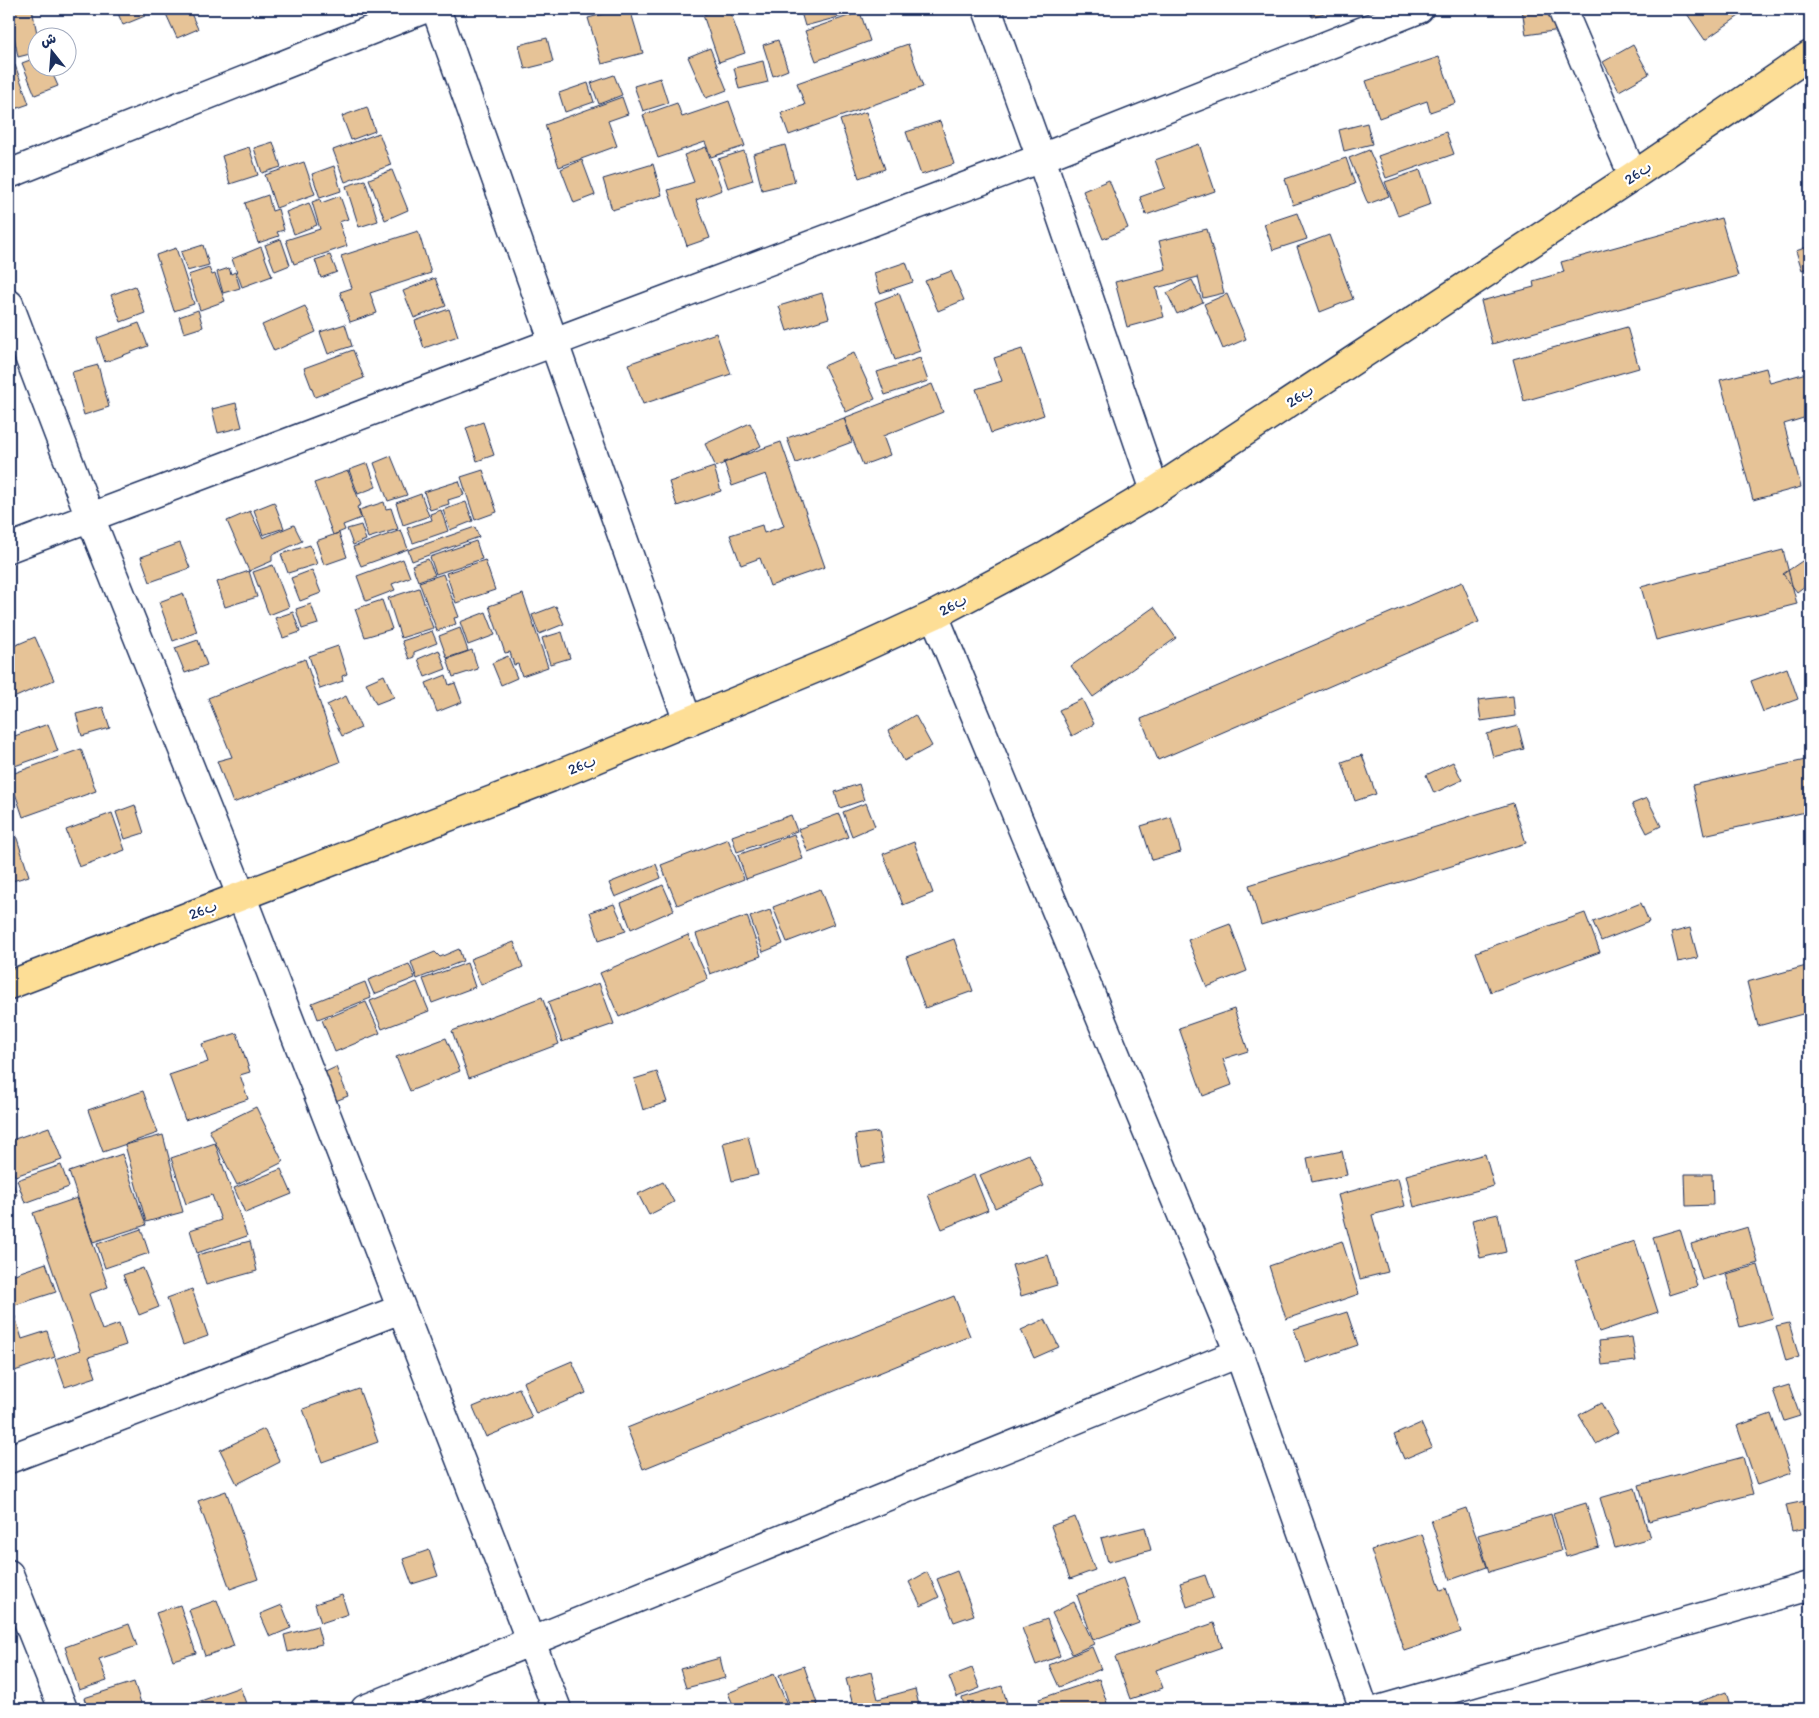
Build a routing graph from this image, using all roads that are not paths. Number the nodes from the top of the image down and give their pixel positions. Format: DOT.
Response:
graph roads {
  1 [pos="424,9"];
  2 [pos="436,9"];
  3 [pos="987,9"];
  4 [pos="1419,9"];
  5 [pos="1562,9"];
  6 [pos="1810,55"];
  7 [pos="1041,158"];
  8 [pos="9,174"];
  9 [pos="1634,176"];
  10 [pos="9,304"];
  11 [pos="554,341"];
  12 [pos="1155,491"];
  13 [pos="90,517"];
  14 [pos="9,548"];
  15 [pos="934,615"];
  16 [pos="688,722"];
  17 [pos="241,895"];
  18 [pos="9,985"];
  19 [pos="401,1309"];
  20 [pos="1240,1353"];
  21 [pos="9,1459"];
  22 [pos="9,1574"];
  23 [pos="1810,1586"];
  24 [pos="531,1643"];
  25 [pos="63,1709"];
  26 [pos="365,1709"];
  27 [pos="557,1709"];
  28 [pos="1364,1709"];
  29 [pos="1382,1709"];
  1 -- 8 [label="street"];
  2 -- 11 [label="street"];
  3 -- 7 [label="street"];
  4 -- 7 [label="street"];
  5 -- 9 [label="street"];
  6 -- 9 [label="highway, 26ب"];
  7 -- 11 [label="street"];
  7 -- 12 [label="street"];
  9 -- 12 [label="highway, 26ب"];
  10 -- 13 [label="street"];
  11 -- 13 [label="street"];
  11 -- 16 [label="street"];
  12 -- 15 [label="highway, 26ب"];
  13 -- 14 [label="street"];
  13 -- 17 [label="street"];
  15 -- 16 [label="highway, 26ب"];
  15 -- 20 [label="street"];
  16 -- 17 [label="highway, 26ب"];
  17 -- 18 [label="highway, 26ب"];
  17 -- 19 [label="street"];
  19 -- 21 [label="street"];
  19 -- 24 [label="street"];
  20 -- 24 [label="street"];
  20 -- 28 [label="street"];
  22 -- 25 [label="street"];
  23 -- 29 [label="street"];
  24 -- 26 [label="street"];
  24 -- 27 [label="street"];
}
